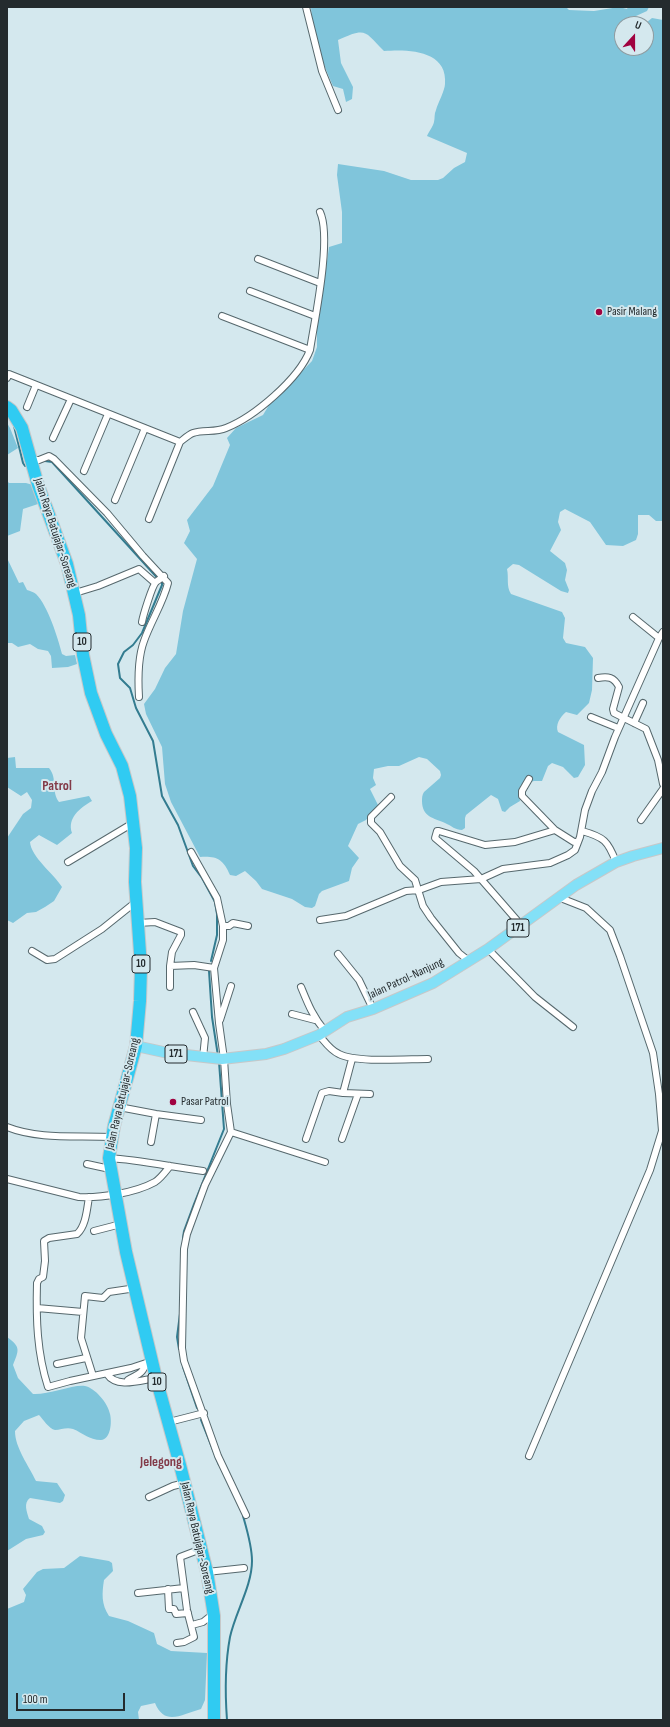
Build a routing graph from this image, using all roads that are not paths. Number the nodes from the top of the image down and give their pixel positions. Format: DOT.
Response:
graph roads {
  1 [pos="306,7"];
  2 [pos="338,110"];
  3 [pos="320,212"];
  4 [pos="258,259"];
  5 [pos="320,283"];
  6 [pos="250,291"];
  7 [pos="222,316"];
  8 [pos="315,316"];
  9 [pos="310,350"];
  10 [pos="7,378"];
  11 [pos="36,385"];
  12 [pos="72,399"];
  13 [pos="7,407"];
  14 [pos="27,407"];
  15 [pos="108,414"];
  16 [pos="145,428"];
  17 [pos="53,438"];
  18 [pos="180,442"];
  19 [pos="31,460"];
  20 [pos="84,471"];
  21 [pos="115,500"];
  22 [pos="148,518"];
  23 [pos="159,580"];
  24 [pos="75,593"];
  25 [pos="633,617"];
  26 [pos="142,622"];
  27 [pos="663,632"];
  28 [pos="659,638"];
  29 [pos="598,678"];
  30 [pos="139,697"];
  31 [pos="643,703"];
  32 [pos="591,717"];
  33 [pos="623,719"];
  34 [pos="634,723"];
  35 [pos="618,728"];
  36 [pos="529,779"];
  37 [pos="663,784"];
  38 [pos="663,789"];
  39 [pos="391,796"];
  40 [pos="641,820"];
  41 [pos="133,823"];
  42 [pos="555,830"];
  43 [pos="582,831"];
  44 [pos="578,842"];
  45 [pos="663,848"];
  46 [pos="192,852"];
  47 [pos="68,862"];
  48 [pos="616,862"];
  49 [pos="480,878"];
  50 [pos="419,890"];
  51 [pos="558,897"];
  52 [pos="137,902"];
  53 [pos="320,920"];
  54 [pos="138,923"];
  55 [pos="521,925"];
  56 [pos="223,926"];
  57 [pos="248,926"];
  58 [pos="488,949"];
  59 [pos="32,951"];
  60 [pos="338,954"];
  61 [pos="469,961"];
  62 [pos="170,966"];
  63 [pos="214,968"];
  64 [pos="170,986"];
  65 [pos="231,986"];
  66 [pos="301,987"];
  67 [pos="373,1009"];
  68 [pos="193,1012"];
  69 [pos="292,1014"];
  70 [pos="315,1020"];
  71 [pos="219,1023"];
  72 [pos="573,1027"];
  73 [pos="322,1033"];
  74 [pos="136,1046"];
  75 [pos="203,1058"];
  76 [pos="220,1059"];
  77 [pos="352,1059"];
  78 [pos="428,1059"];
  79 [pos="342,1093"];
  80 [pos="358,1094"];
  81 [pos="370,1094"];
  82 [pos="119,1107"];
  83 [pos="156,1114"];
  84 [pos="201,1120"];
  85 [pos="7,1127"];
  86 [pos="231,1132"];
  87 [pos="112,1137"];
  88 [pos="306,1139"];
  89 [pos="342,1139"];
  90 [pos="151,1142"];
  91 [pos="325,1162"];
  92 [pos="110,1163"];
  93 [pos="87,1164"];
  94 [pos="170,1166"];
  95 [pos="203,1171"];
  96 [pos="7,1179"];
  97 [pos="114,1194"];
  98 [pos="89,1197"];
  99 [pos="121,1224"];
  100 [pos="94,1231"];
  101 [pos="136,1288"];
  102 [pos="37,1308"];
  103 [pos="83,1312"];
  104 [pos="86,1358"];
  105 [pos="149,1362"];
  106 [pos="57,1364"];
  107 [pos="107,1374"];
  108 [pos="93,1376"];
  109 [pos="156,1378"];
  110 [pos="128,1382"];
  111 [pos="204,1413"];
  112 [pos="169,1422"];
  113 [pos="529,1456"];
  114 [pos="185,1483"];
  115 [pos="149,1497"];
  116 [pos="246,1515"];
  117 [pos="201,1550"];
  118 [pos="244,1568"];
  119 [pos="207,1572"];
  120 [pos="184,1588"];
  121 [pos="168,1589"];
  122 [pos="138,1593"];
  123 [pos="188,1613"];
  124 [pos="214,1614"];
  125 [pos="192,1625"];
  126 [pos="177,1643"];
  127 [pos="214,1720"];
  1 -- 2 [label="street"];
  3 -- 5 [label="street"];
  4 -- 5 [label="street"];
  5 -- 8 [label="street"];
  6 -- 8 [label="street"];
  7 -- 9 [label="street"];
  8 -- 9 [label="street"];
  9 -- 18 [label="street"];
  10 -- 11 [label="street"];
  11 -- 12 [label="street"];
  11 -- 14 [label="street"];
  12 -- 15 [label="street"];
  12 -- 17 [label="street"];
  13 -- 19 [label="highway, Jalan Raya Batujajar-Soreang / 10"];
  15 -- 16 [label="street"];
  15 -- 20 [label="street"];
  16 -- 18 [label="street"];
  16 -- 21 [label="street"];
  18 -- 22 [label="street"];
  19 -- 23 [label="street"];
  19 -- 24 [label="highway, Jalan Raya Batujajar-Soreang / 10"];
  23 -- 24 [label="street"];
  23 -- 26 [label="street"];
  23 -- 30 [label="street"];
  24 -- 41 [label="highway, Jalan Raya Batujajar-Soreang / 10"];
  25 -- 28 [label="street"];
  27 -- 28 [label="street"];
  28 -- 33 [label="street"];
  29 -- 33 [label="street"];
  31 -- 34 [label="street"];
  32 -- 35 [label="street"];
  33 -- 34 [label="street"];
  33 -- 35 [label="street"];
  34 -- 37 [label="street"];
  35 -- 43 [label="street"];
  36 -- 42 [label="street"];
  38 -- 40 [label="street"];
  39 -- 50 [label="street"];
  41 -- 47 [label="street"];
  41 -- 52 [label="highway, Jalan Raya Batujajar-Soreang / 10"];
  42 -- 44 [label="street"];
  42 -- 49 [label="street"];
  43 -- 44 [label="street"];
  43 -- 48 [label="street"];
  44 -- 49 [label="street"];
  45 -- 48 [label="main road, Jalan Patrol-Nanjung / 171"];
  46 -- 56 [label="street"];
  48 -- 51 [label="main road, Jalan Patrol-Nanjung / 171"];
  49 -- 50 [label="street"];
  49 -- 55 [label="street"];
  50 -- 53 [label="street"];
  50 -- 61 [label="street"];
  51 -- 55 [label="main road, Jalan Patrol-Nanjung / 171"];
  51 -- 113 [label="street"];
  52 -- 54 [label="highway, Jalan Raya Batujajar-Soreang / 10"];
  52 -- 59 [label="street"];
  54 -- 62 [label="street"];
  54 -- 74 [label="highway, Jalan Raya Batujajar-Soreang / 10"];
  55 -- 58 [label="main road, Jalan Patrol-Nanjung / 171"];
  56 -- 57 [label="street"];
  56 -- 63 [label="street"];
  58 -- 61 [label="main road, Jalan Patrol-Nanjung / 171"];
  58 -- 72 [label="street"];
  60 -- 67 [label="street"];
  61 -- 67 [label="main road, Jalan Patrol-Nanjung / 171"];
  62 -- 63 [label="street"];
  62 -- 64 [label="street"];
  63 -- 71 [label="street"];
  65 -- 71 [label="street"];
  66 -- 70 [label="street"];
  67 -- 73 [label="main road, Jalan Patrol-Nanjung / 171"];
  68 -- 75 [label="street"];
  69 -- 70 [label="street"];
  70 -- 73 [label="street"];
  71 -- 76 [label="street"];
  73 -- 76 [label="main road, Jalan Patrol-Nanjung / 171"];
  73 -- 77 [label="street"];
  74 -- 75 [label="main road, Jalan Patrol-Nanjung / 171"];
  74 -- 82 [label="highway, Jalan Raya Batujajar-Soreang / 10"];
  75 -- 76 [label="main road, Jalan Patrol-Nanjung / 171"];
  76 -- 86 [label="street"];
  77 -- 78 [label="street"];
  77 -- 79 [label="street"];
  79 -- 80 [label="street"];
  79 -- 88 [label="street"];
  80 -- 81 [label="street"];
  80 -- 89 [label="street"];
  82 -- 83 [label="street"];
  82 -- 87 [label="highway, Jalan Raya Batujajar-Soreang / 10"];
  83 -- 84 [label="street"];
  83 -- 90 [label="street"];
  85 -- 87 [label="street"];
  86 -- 91 [label="street"];
  86 -- 111 [label="street"];
  87 -- 92 [label="highway, Jalan Raya Batujajar-Soreang / 10"];
  92 -- 93 [label="street"];
  92 -- 94 [label="street"];
  92 -- 97 [label="highway, Jalan Raya Batujajar-Soreang / 10"];
  94 -- 95 [label="street"];
  94 -- 97 [label="street"];
  96 -- 98 [label="street"];
  97 -- 98 [label="street"];
  97 -- 99 [label="highway, Jalan Raya Batujajar-Soreang / 10"];
  98 -- 102 [label="street"];
  99 -- 100 [label="street"];
  99 -- 101 [label="highway, Jalan Raya Batujajar-Soreang / 10"];
  101 -- 103 [label="street"];
  101 -- 105 [label="highway, Jalan Raya Batujajar-Soreang / 10"];
  102 -- 103 [label="street"];
  102 -- 108 [label="street"];
  103 -- 104 [label="street"];
  104 -- 106 [label="street"];
  104 -- 108 [label="street"];
  105 -- 107 [label="street"];
  105 -- 109 [label="highway, Jalan Raya Batujajar-Soreang / 10"];
  105 -- 110 [label="street"];
  107 -- 108 [label="street"];
  107 -- 110 [label="street"];
  109 -- 110 [label="street"];
  109 -- 112 [label="highway, Jalan Raya Batujajar-Soreang / 10"];
  111 -- 112 [label="street"];
  111 -- 116 [label="street"];
  112 -- 114 [label="highway, Jalan Raya Batujajar-Soreang / 10"];
  114 -- 115 [label="street"];
  114 -- 117 [label="highway, Jalan Raya Batujajar-Soreang / 10"];
  117 -- 119 [label="highway, Jalan Raya Batujajar-Soreang / 10"];
  117 -- 120 [label="street"];
  118 -- 119 [label="street"];
  119 -- 124 [label="highway, Jalan Raya Batujajar-Soreang / 10"];
  120 -- 121 [label="street"];
  120 -- 123 [label="street"];
  121 -- 122 [label="street"];
  121 -- 123 [label="street"];
  123 -- 125 [label="street"];
  124 -- 125 [label="street"];
  124 -- 127 [label="highway, Jalan Raya Batujajar-Soreang / 10"];
  125 -- 126 [label="street"];
}
